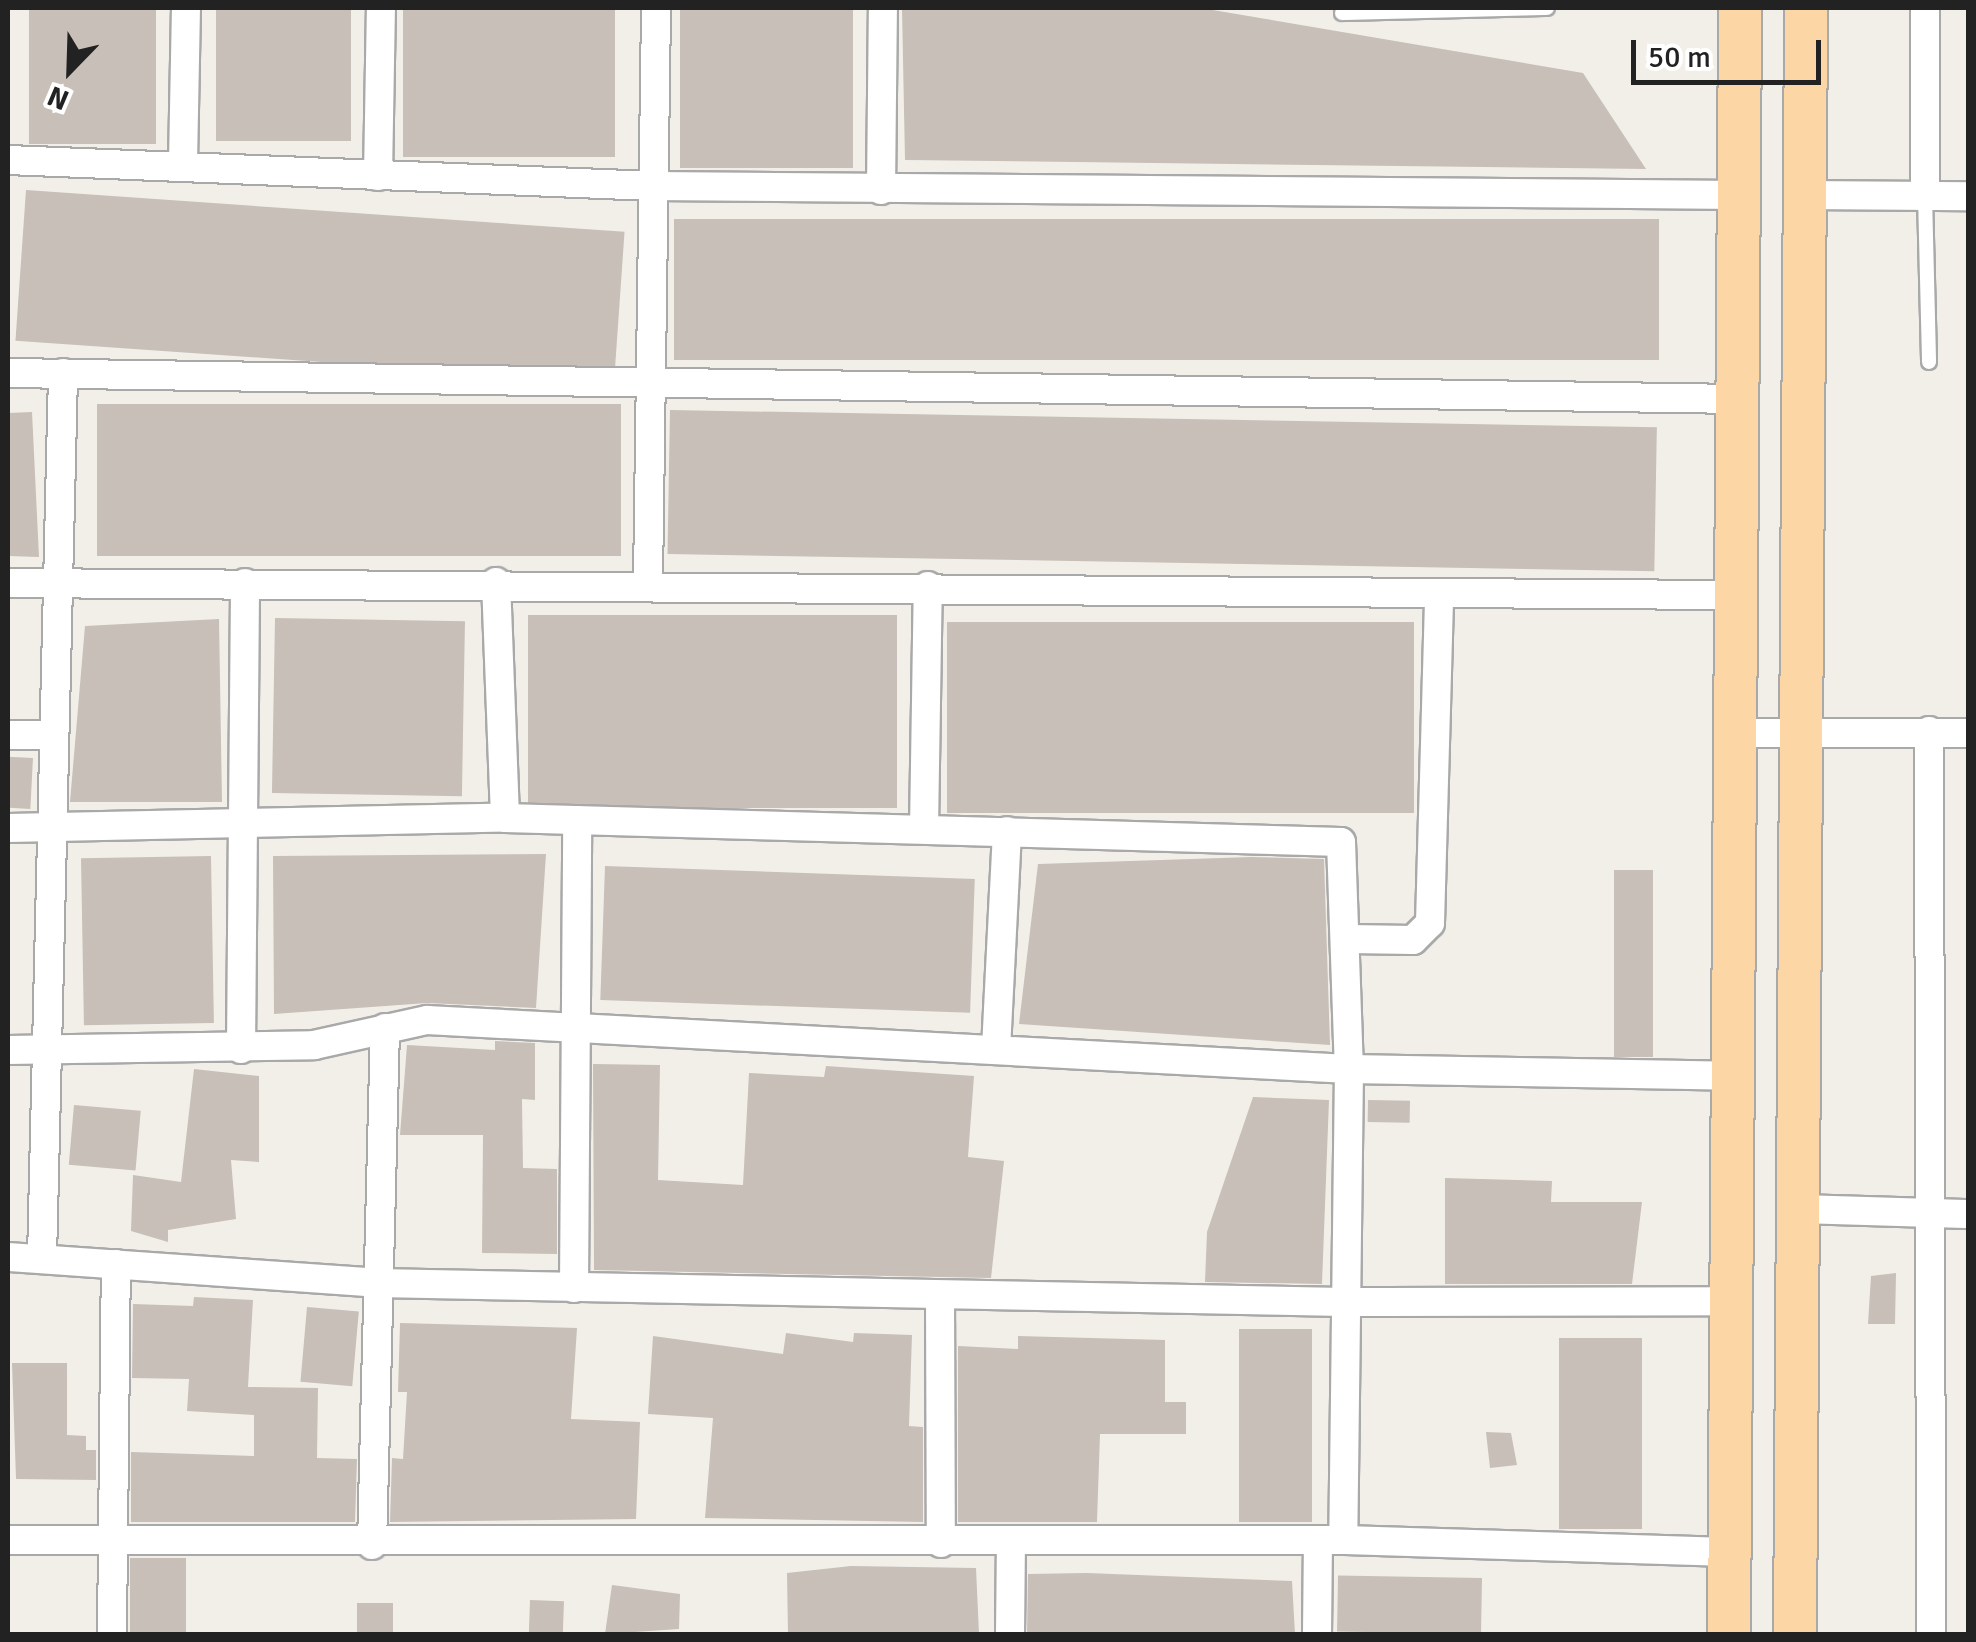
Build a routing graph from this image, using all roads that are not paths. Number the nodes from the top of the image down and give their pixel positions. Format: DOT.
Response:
graph roads {
  1 [pos="186,8"];
  2 [pos="381,8"];
  3 [pos="656,8"];
  4 [pos="883,8"];
  5 [pos="1546,8"];
  6 [pos="1740,8"];
  7 [pos="1806,8"];
  8 [pos="1924,8"];
  9 [pos="1342,13"];
  10 [pos="8,160"];
  11 [pos="182,163"];
  12 [pos="378,176"];
  13 [pos="652,186"];
  14 [pos="881,190"];
  15 [pos="1739,194"];
  16 [pos="1806,195"];
  17 [pos="1925,196"];
  18 [pos="1968,196"];
  19 [pos="1929,362"];
  20 [pos="8,372"];
  21 [pos="63,373"];
  22 [pos="646,384"];
  23 [pos="1738,399"];
  24 [pos="496,582"];
  25 [pos="648,582"];
  26 [pos="8,583"];
  27 [pos="245,583"];
  28 [pos="56,584"];
  29 [pos="928,586"];
  30 [pos="1439,595"];
  31 [pos="1735,595"];
  32 [pos="1929,731"];
  33 [pos="1734,732"];
  34 [pos="1968,733"];
  35 [pos="8,734"];
  36 [pos="1801,734"];
  37 [pos="53,735"];
  38 [pos="506,818"];
  39 [pos="577,820"];
  40 [pos="242,824"];
  41 [pos="8,828"];
  42 [pos="50,828"];
  43 [pos="924,829"];
  44 [pos="1006,832"];
  45 [pos="1349,939"];
  46 [pos="574,1027"];
  47 [pos="385,1028"];
  48 [pos="241,1049"];
  49 [pos="996,1049"];
  50 [pos="8,1050"];
  51 [pos="46,1051"];
  52 [pos="1350,1068"];
  53 [pos="1731,1076"];
  54 [pos="1797,1209"];
  55 [pos="1932,1214"];
  56 [pos="1968,1214"];
  57 [pos="8,1257"];
  58 [pos="42,1259"];
  59 [pos="116,1264"];
  60 [pos="378,1282"];
  61 [pos="574,1288"];
  62 [pos="940,1296"];
  63 [pos="1732,1301"];
  64 [pos="1344,1302"];
  65 [pos="8,1540"];
  66 [pos="1330,1540"];
  67 [pos="110,1542"];
  68 [pos="1012,1542"];
  69 [pos="941,1543"];
  70 [pos="372,1546"];
  71 [pos="1730,1552"];
  72 [pos="112,1634"];
  73 [pos="1010,1634"];
  74 [pos="1318,1634"];
  75 [pos="1729,1634"];
  76 [pos="1795,1634"];
  77 [pos="1932,1634"];
  1 -- 11 [label="street"];
  2 -- 12 [label="street"];
  3 -- 13 [label="street"];
  4 -- 14 [label="street"];
  5 -- 9 [label="lane"];
  6 -- 15 [label="main road"];
  7 -- 16 [label="main road"];
  8 -- 17 [label="street"];
  10 -- 11 [label="street"];
  11 -- 12 [label="street"];
  12 -- 13 [label="street"];
  13 -- 14 [label="street"];
  13 -- 22 [label="street"];
  14 -- 15 [label="street"];
  15 -- 23 [label="main road"];
  16 -- 17 [label="street"];
  16 -- 36 [label="main road"];
  17 -- 18 [label="street"];
  17 -- 19 [label="lane"];
  20 -- 21 [label="street"];
  21 -- 22 [label="street"];
  21 -- 28 [label="street"];
  22 -- 23 [label="street"];
  22 -- 25 [label="street"];
  23 -- 31 [label="main road"];
  24 -- 25 [label="street"];
  24 -- 27 [label="street"];
  24 -- 38 [label="street"];
  25 -- 29 [label="street"];
  26 -- 28 [label="street"];
  27 -- 28 [label="street"];
  27 -- 40 [label="street"];
  28 -- 37 [label="street"];
  29 -- 30 [label="street"];
  29 -- 43 [label="street"];
  30 -- 31 [label="street"];
  30 -- 45 [label="street"];
  31 -- 33 [label="main road"];
  32 -- 34 [label="street"];
  32 -- 36 [label="street"];
  32 -- 55 [label="street"];
  33 -- 36 [label="street"];
  33 -- 53 [label="main road"];
  35 -- 37 [label="street"];
  36 -- 54 [label="main road"];
  37 -- 42 [label="street"];
  38 -- 39 [label="street"];
  38 -- 40 [label="street"];
  39 -- 43 [label="street"];
  39 -- 46 [label="street"];
  40 -- 42 [label="street"];
  40 -- 48 [label="street"];
  41 -- 42 [label="street"];
  42 -- 51 [label="street"];
  43 -- 44 [label="street"];
  44 -- 45 [label="street"];
  44 -- 49 [label="street"];
  45 -- 52 [label="street"];
  46 -- 47 [label="street"];
  46 -- 49 [label="street"];
  46 -- 61 [label="street"];
  47 -- 48 [label="street"];
  47 -- 60 [label="street"];
  48 -- 51 [label="street"];
  49 -- 52 [label="street"];
  50 -- 51 [label="street"];
  51 -- 58 [label="street"];
  52 -- 53 [label="street"];
  52 -- 64 [label="street"];
  53 -- 63 [label="main road"];
  54 -- 55 [label="street"];
  54 -- 76 [label="main road"];
  55 -- 56 [label="street"];
  55 -- 77 [label="street"];
  57 -- 58 [label="street"];
  58 -- 59 [label="street"];
  59 -- 60 [label="street"];
  59 -- 67 [label="street"];
  60 -- 61 [label="street"];
  60 -- 70 [label="street"];
  61 -- 62 [label="street"];
  62 -- 64 [label="street"];
  62 -- 69 [label="street"];
  63 -- 64 [label="street"];
  63 -- 71 [label="main road"];
  64 -- 66 [label="street"];
  65 -- 67 [label="street"];
  66 -- 68 [label="street"];
  66 -- 71 [label="street"];
  66 -- 74 [label="street"];
  67 -- 70 [label="street"];
  67 -- 72 [label="street"];
  68 -- 69 [label="street"];
  68 -- 73 [label="street"];
  69 -- 70 [label="street"];
  71 -- 75 [label="main road"];
}
